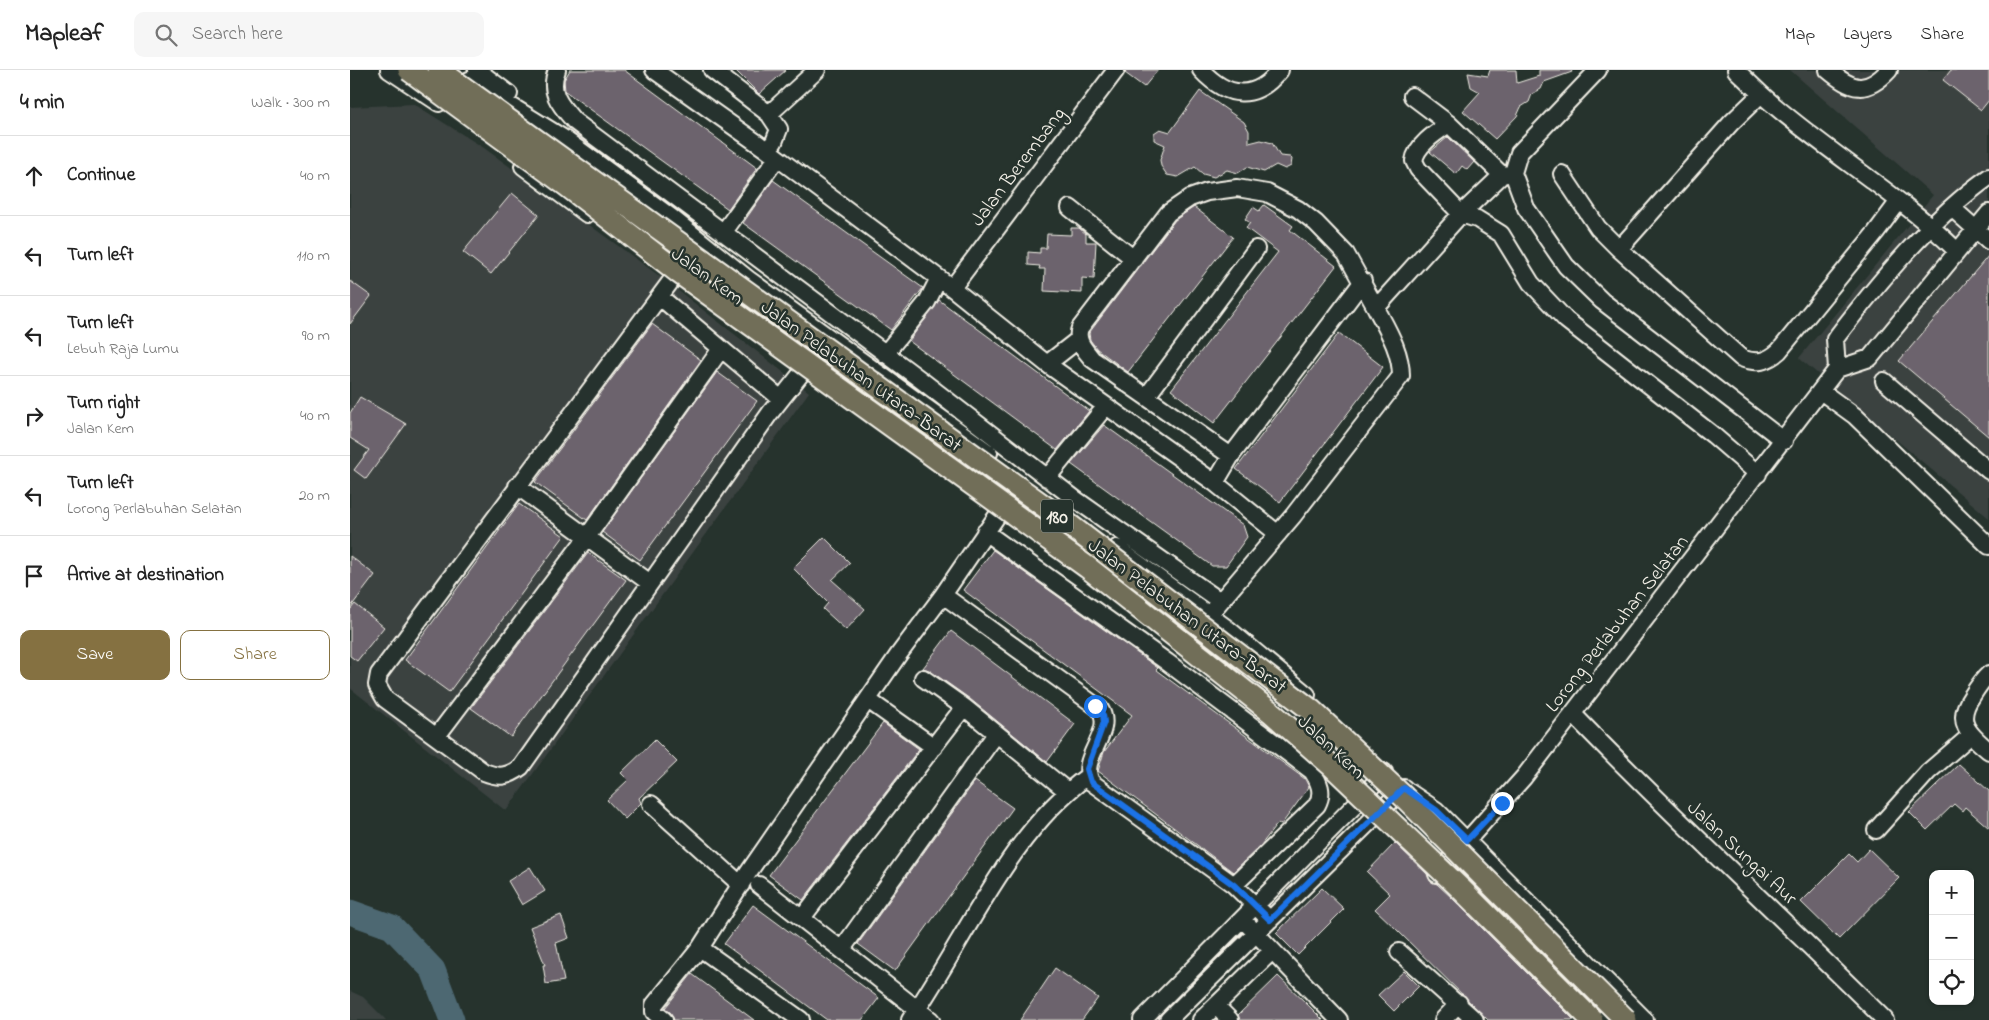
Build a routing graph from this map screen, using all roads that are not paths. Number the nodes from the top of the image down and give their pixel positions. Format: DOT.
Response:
graph roads {
  1 [pos="389,70"];
  2 [pos="399,70"];
  3 [pos="409,70"];
  4 [pos="439,70"];
  5 [pos="454,70"];
  6 [pos="477,70"];
  7 [pos="557,70"];
  8 [pos="654,70"];
  9 [pos="712,70"];
  10 [pos="817,70"];
  11 [pos="1116,70"];
  12 [pos="1201,70"];
  13 [pos="1280,70"];
  14 [pos="1585,70"];
  15 [pos="1598,70"];
  16 [pos="1736,70"];
  17 [pos="1828,70"];
  18 [pos="1889,70"];
  19 [pos="1579,90"];
  20 [pos="1761,94"];
  21 [pos="1412,96"];
  22 [pos="445,107"];
  23 [pos="769,114"];
  24 [pos="1448,124"];
  25 [pos="563,138"];
  26 [pos="772,154"];
  27 [pos="1507,174"];
  28 [pos="1562,174"];
  29 [pos="1989,177"];
  30 [pos="1899,200"];
  31 [pos="1070,208"];
  32 [pos="1952,208"];
  33 [pos="1989,213"];
  34 [pos="1461,214"];
  35 [pos="1932,227"];
  36 [pos="1975,229"];
  37 [pos="723,233"];
  38 [pos="1989,241"];
  39 [pos="1256,249"];
  40 [pos="1618,249"];
  41 [pos="1957,251"];
  42 [pos="1134,259"];
  43 [pos="674,277"];
  44 [pos="1362,281"];
  45 [pos="945,284"];
  46 [pos="660,297"];
  47 [pos="1376,308"];
  48 [pos="1079,339"];
  49 [pos="721,348"];
  50 [pos="885,354"];
  51 [pos="1047,364"];
  52 [pos="1837,369"];
  53 [pos="804,370"];
  54 [pos="1884,381"];
  55 [pos="1822,392"];
  56 [pos="1147,396"];
  57 [pos="781,400"];
  58 [pos="1106,406"];
  59 [pos="1784,442"];
  60 [pos="1231,456"];
  61 [pos="1989,471"];
  62 [pos="1758,474"];
  63 [pos="1047,478"];
  64 [pos="1215,483"];
  65 [pos="518,486"];
  66 [pos="998,513"];
  67 [pos="985,532"];
  68 [pos="1278,534"];
  69 [pos="587,537"];
  70 [pos="1989,546"];
  71 [pos="650,583"];
  72 [pos="943,595"];
  73 [pos="1220,601"];
  74 [pos="1208,616"];
  75 [pos="1989,674"];
  76 [pos="923,678"];
  77 [pos="868,700"];
  78 [pos="964,707"];
  79 [pos="1573,714"];
  80 [pos="996,734"];
  81 [pos="1971,735"];
  82 [pos="437,736"];
  83 [pos="934,747"];
  84 [pos="1989,751"];
  85 [pos="1384,772"];
  86 [pos="1088,776"];
  87 [pos="1404,788"];
  88 [pos="1067,791"];
  89 [pos="1359,801"];
  90 [pos="651,804"];
  91 [pos="1376,817"];
  92 [pos="1876,830"];
  93 [pos="1467,840"];
  94 [pos="1437,874"];
  95 [pos="741,885"];
  96 [pos="759,885"];
  97 [pos="1234,885"];
  98 [pos="1256,905"];
  99 [pos="802,918"];
  100 [pos="1242,919"];
  101 [pos="1270,920"];
  102 [pos="1256,934"];
  103 [pos="700,948"];
  104 [pos="842,949"];
  105 [pos="1272,950"];
  106 [pos="1399,952"];
  107 [pos="1459,1003"];
  108 [pos="1216,1006"];
  109 [pos="914,1015"];
  110 [pos="664,1020"];
  111 [pos="800,1020"];
  112 [pos="931,1020"];
  113 [pos="1142,1020"];
  114 [pos="1168,1020"];
  115 [pos="1201,1020"];
  116 [pos="1230,1020"];
  117 [pos="1339,1020"];
  118 [pos="1443,1020"];
  119 [pos="1475,1020"];
  120 [pos="1584,1020"];
  121 [pos="1592,1020"];
  122 [pos="1626,1020"];
  123 [pos="1645,1020"];
  124 [pos="1886,1020"];
  1 -- 22 [label="street, Jalan Kem"];
  2 -- 22 [label="street, Jalan Kem"];
  3 -- 121 [label="main road, Jalan Pelabuhan Utara-Barat / 180, bridge"];
  4 -- 122 [label="main road, Jalan Pelabuhan Utara-Barat / 180, bridge"];
  5 -- 25 [label="street, Jalan Kem"];
  6 -- 25 [label="street, Jalan Kem"];
  7 -- 37 [label="street"];
  8 -- 26 [label="street"];
  9 -- 23 [label="street"];
  10 -- 23 [label="street"];
  11 -- 45 [label="street, Jalan Berembang"];
  12 -- 13 [label="street"];
  14 -- 19 [label="street"];
  15 -- 19 [label="street"];
  16 -- 20 [label="street"];
  17 -- 18 [label="street"];
  19 -- 27 [label="street"];
  20 -- 30 [label="street"];
  20 -- 40 [label="street"];
  21 -- 24 [label="street"];
  22 -- 43 [label="street, Jalan Kem"];
  23 -- 26 [label="street"];
  24 -- 27 [label="street"];
  24 -- 34 [label="street"];
  25 -- 74 [label="street, Jalan Kem"];
  26 -- 37 [label="street"];
  26 -- 45 [label="street"];
  27 -- 34 [label="street"];
  27 -- 59 [label="street"];
  28 -- 40 [label="street"];
  29 -- 32 [label="street"];
  30 -- 35 [label="street"];
  30 -- 40 [label="street"];
  31 -- 42 [label="street"];
  32 -- 35 [label="street"];
  32 -- 36 [label="street"];
  33 -- 36 [label="street"];
  34 -- 47 [label="street"];
  34 -- 62 [label="street"];
  35 -- 41 [label="street"];
  35 -- 52 [label="street"];
  36 -- 38 [label="street"];
  36 -- 41 [label="street"];
  37 -- 50 [label="street"];
  39 -- 56 [label="street"];
  41 -- 52 [label="street"];
  42 -- 44 [label="street"];
  42 -- 48 [label="street"];
  43 -- 46 [label="street"];
  43 -- 53 [label="street, Jalan Kem"];
  44 -- 47 [label="street"];
  44 -- 60 [label="street"];
  45 -- 50 [label="street, Jalan Berembang"];
  45 -- 51 [label="street"];
  46 -- 49 [label="street"];
  46 -- 65 [label="street"];
  47 -- 68 [label="street"];
  48 -- 51 [label="street"];
  48 -- 56 [label="street"];
  49 -- 57 [label="street"];
  49 -- 69 [label="street"];
  50 -- 63 [label="street"];
  51 -- 58 [label="street"];
  52 -- 55 [label="street, Lorong Perlabuhan Selatan"];
  53 -- 57 [label="street"];
  53 -- 66 [label="street, Jalan Kem"];
  54 -- 61 [label="street"];
  55 -- 59 [label="street, Lorong Perlabuhan Selatan"];
  55 -- 70 [label="street"];
  56 -- 60 [label="street"];
  57 -- 71 [label="street"];
  58 -- 63 [label="street"];
  58 -- 64 [label="street"];
  59 -- 62 [label="street, Lorong Perlabuhan Selatan"];
  60 -- 64 [label="street"];
  62 -- 79 [label="street, Lorong Perlabuhan Selatan"];
  63 -- 73 [label="street"];
  64 -- 68 [label="street"];
  65 -- 69 [label="street"];
  65 -- 82 [label="street"];
  66 -- 67 [label="street"];
  66 -- 89 [label="street, Jalan Kem"];
  67 -- 72 [label="street"];
  67 -- 97 [label="street"];
  68 -- 73 [label="street"];
  69 -- 71 [label="street"];
  69 -- 82 [label="street"];
  71 -- 82 [label="street"];
  72 -- 77 [label="street"];
  72 -- 86 [label="street"];
  73 -- 74 [label="street"];
  74 -- 85 [label="street, Jalan Kem"];
  75 -- 81 [label="street"];
  76 -- 78 [label="street"];
  77 -- 83 [label="street"];
  77 -- 95 [label="street"];
  78 -- 80 [label="street"];
  78 -- 83 [label="street"];
  79 -- 93 [label="street, Lorong Perlabuhan Selatan"];
  79 -- 124 [label="street, Jalan Sungai Aur"];
  80 -- 88 [label="street"];
  80 -- 104 [label="street"];
  81 -- 84 [label="street"];
  81 -- 92 [label="street"];
  83 -- 99 [label="street"];
  85 -- 87 [label="street, Jalan Kem"];
  85 -- 89 [label="street"];
  86 -- 88 [label="street"];
  86 -- 97 [label="street"];
  87 -- 91 [label="street"];
  87 -- 93 [label="street, Jalan Kem"];
  88 -- 109 [label="street"];
  89 -- 91 [label="street, Jalan Kem"];
  89 -- 98 [label="street"];
  90 -- 95 [label="street"];
  91 -- 94 [label="street, Jalan Kem"];
  91 -- 101 [label="street"];
  93 -- 94 [label="street, Lorong Perlabuhan Selatan"];
  93 -- 123 [label="street, Jalan Kem"];
  94 -- 120 [label="street, Jalan Kem"];
  95 -- 103 [label="street"];
  96 -- 99 [label="street"];
  97 -- 98 [label="street"];
  98 -- 100 [label="street"];
  98 -- 101 [label="street"];
  99 -- 104 [label="street"];
  100 -- 102 [label="street"];
  100 -- 113 [label="street"];
  101 -- 102 [label="street"];
  102 -- 105 [label="street"];
  102 -- 114 [label="street"];
  103 -- 110 [label="street"];
  103 -- 111 [label="street"];
  104 -- 109 [label="street"];
  105 -- 108 [label="street"];
  105 -- 117 [label="street"];
  106 -- 107 [label="street"];
  107 -- 118 [label="street"];
  107 -- 119 [label="street"];
  108 -- 115 [label="street"];
  108 -- 116 [label="street"];
  109 -- 112 [label="street"];
}
